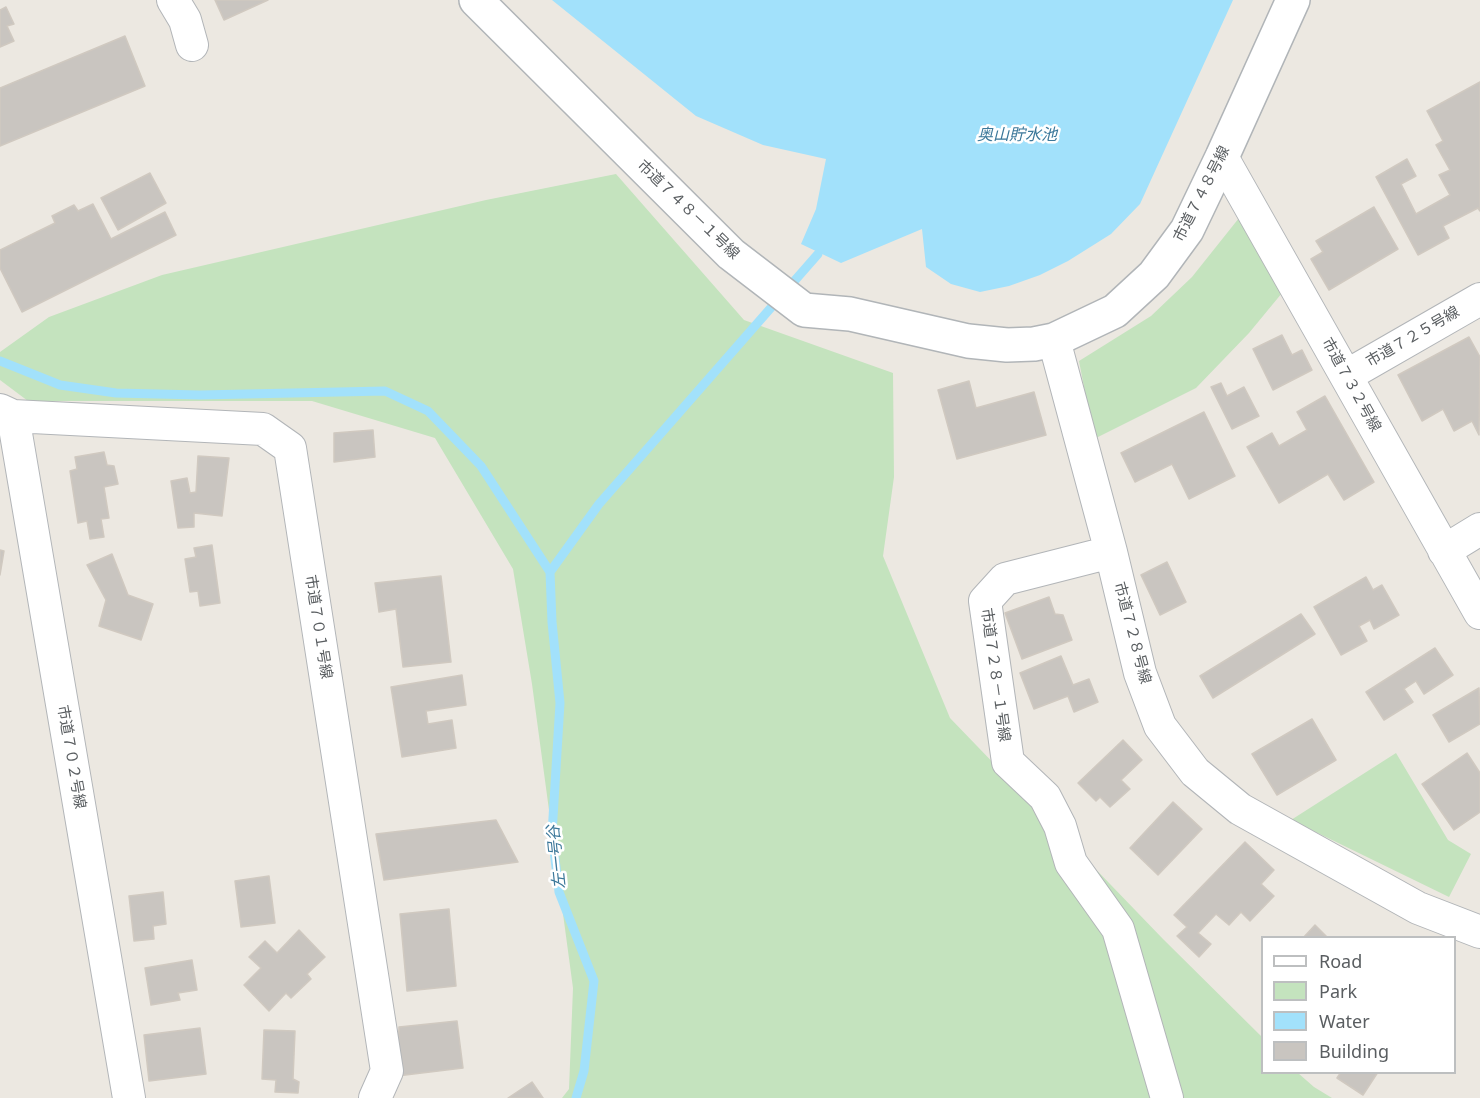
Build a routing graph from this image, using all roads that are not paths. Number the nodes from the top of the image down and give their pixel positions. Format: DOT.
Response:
graph roads {
  1 [pos="173,0"];
  2 [pos="476,0"];
  3 [pos="1293,0"];
  4 [pos="192,45"];
  5 [pos="1222,157"];
  6 [pos="1480,298"];
  7 [pos="1054,340"];
  8 [pos="1346,376"];
  9 [pos="6,413"];
  10 [pos="1480,529"];
  11 [pos="1444,551"];
  12 [pos="1111,552"];
  13 [pos="1480,613"];
  14 [pos="1480,932"];
  15 [pos="129,1098"];
  16 [pos="375,1098"];
  17 [pos="1167,1098"];
  1 -- 4 [label="street"];
  2 -- 7 [label="street, 市道７４８－１号線"];
  3 -- 5 [label="street, 市道７４８号線"];
  5 -- 7 [label="street, 市道７４８号線"];
  5 -- 8 [label="street, 市道７３２号線"];
  6 -- 8 [label="street, 市道７２５号線"];
  7 -- 12 [label="street, 市道７２８号線"];
  8 -- 11 [label="street, 市道７３２号線"];
  9 -- 15 [label="street, 市道７０２号線"];
  9 -- 16 [label="street, 市道７０１号線"];
  10 -- 11 [label="street"];
  11 -- 13 [label="street, 市道７３２号線"];
  12 -- 14 [label="street, 市道７２８号線"];
  12 -- 17 [label="street, 市道７２８－１号線"];
}
